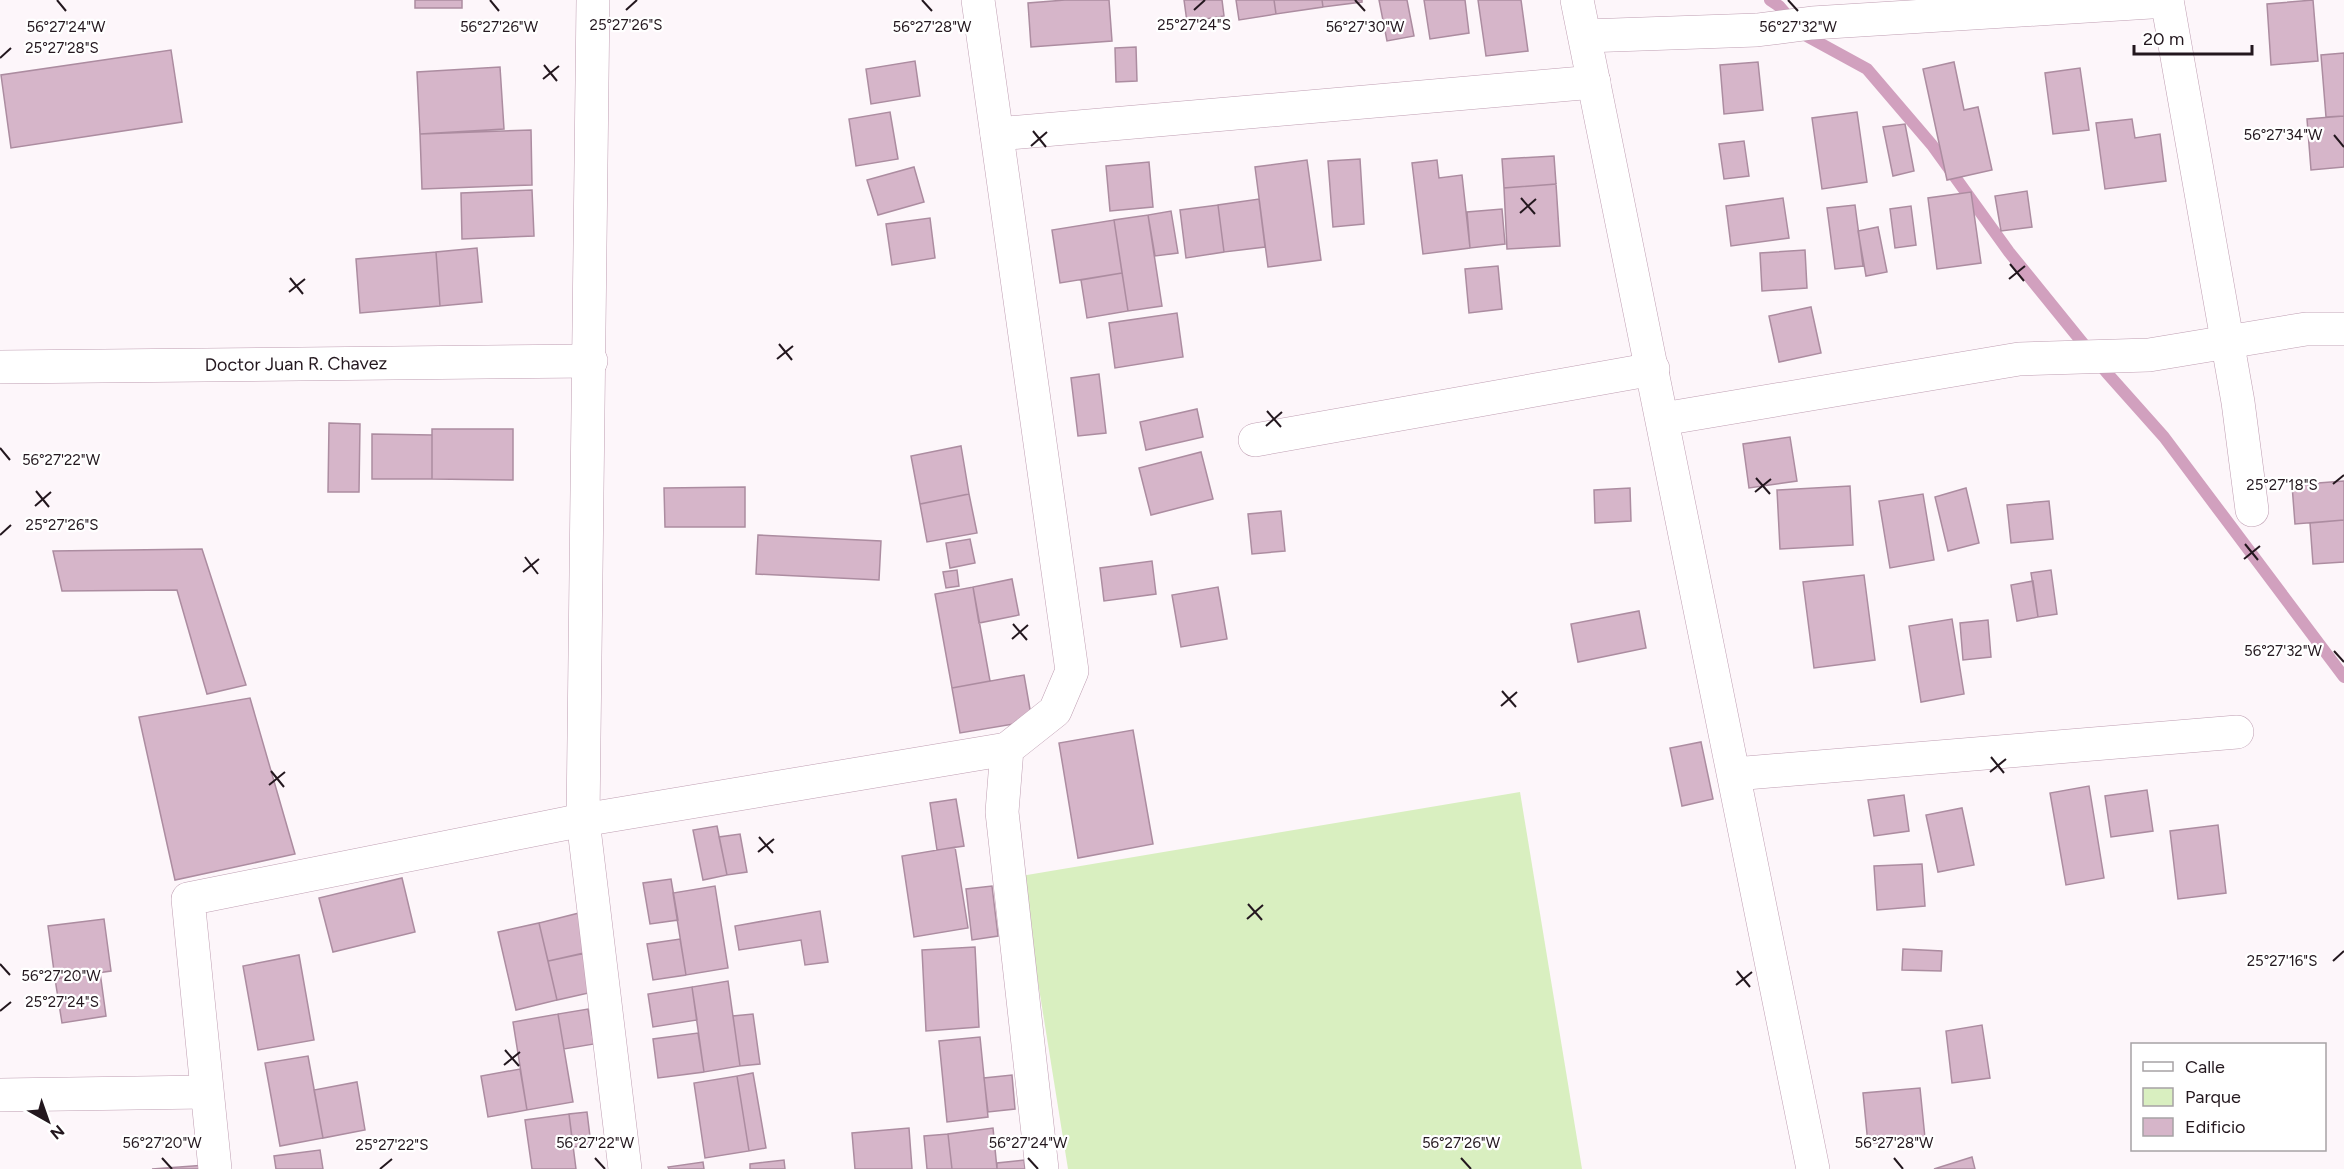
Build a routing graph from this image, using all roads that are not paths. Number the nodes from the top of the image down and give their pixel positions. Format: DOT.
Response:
graph roads {
  1 [pos="593,0"];
  2 [pos="978,0"];
  3 [pos="1577,0"];
  4 [pos="2167,1"];
  5 [pos="1585,36"];
  6 [pos="1594,82"];
  7 [pos="997,135"];
  8 [pos="2344,328"];
  9 [pos="2228,343"];
  10 [pos="591,361"];
  11 [pos="0,367"];
  12 [pos="1653,369"];
  13 [pos="1663,418"];
  14 [pos="1255,440"];
  15 [pos="2252,510"];
  16 [pos="2237,732"];
  17 [pos="1007,749"];
  18 [pos="1734,774"];
  19 [pos="583,820"];
  20 [pos="205,1092"];
  21 [pos="0,1095"];
  22 [pos="215,1169"];
  23 [pos="625,1169"];
  24 [pos="1042,1169"];
  25 [pos="1813,1169"];
  1 -- 10 [label="street"];
  2 -- 7 [label="street"];
  3 -- 5 [label="street"];
  4 -- 5 [label="street"];
  4 -- 9 [label="street"];
  5 -- 6 [label="street"];
  6 -- 7 [label="street"];
  6 -- 12 [label="street"];
  7 -- 17 [label="street"];
  8 -- 9 [label="street"];
  9 -- 13 [label="street"];
  9 -- 15 [label="street"];
  10 -- 11 [label="street, Doctor Juan R. Chavez"];
  10 -- 19 [label="street"];
  12 -- 13 [label="street"];
  12 -- 14 [label="street"];
  13 -- 18 [label="street"];
  16 -- 18 [label="street"];
  17 -- 19 [label="street"];
  17 -- 24 [label="street"];
  18 -- 25 [label="street"];
  19 -- 20 [label="street"];
  19 -- 23 [label="street"];
  20 -- 21 [label="street"];
  20 -- 22 [label="street"];
}
